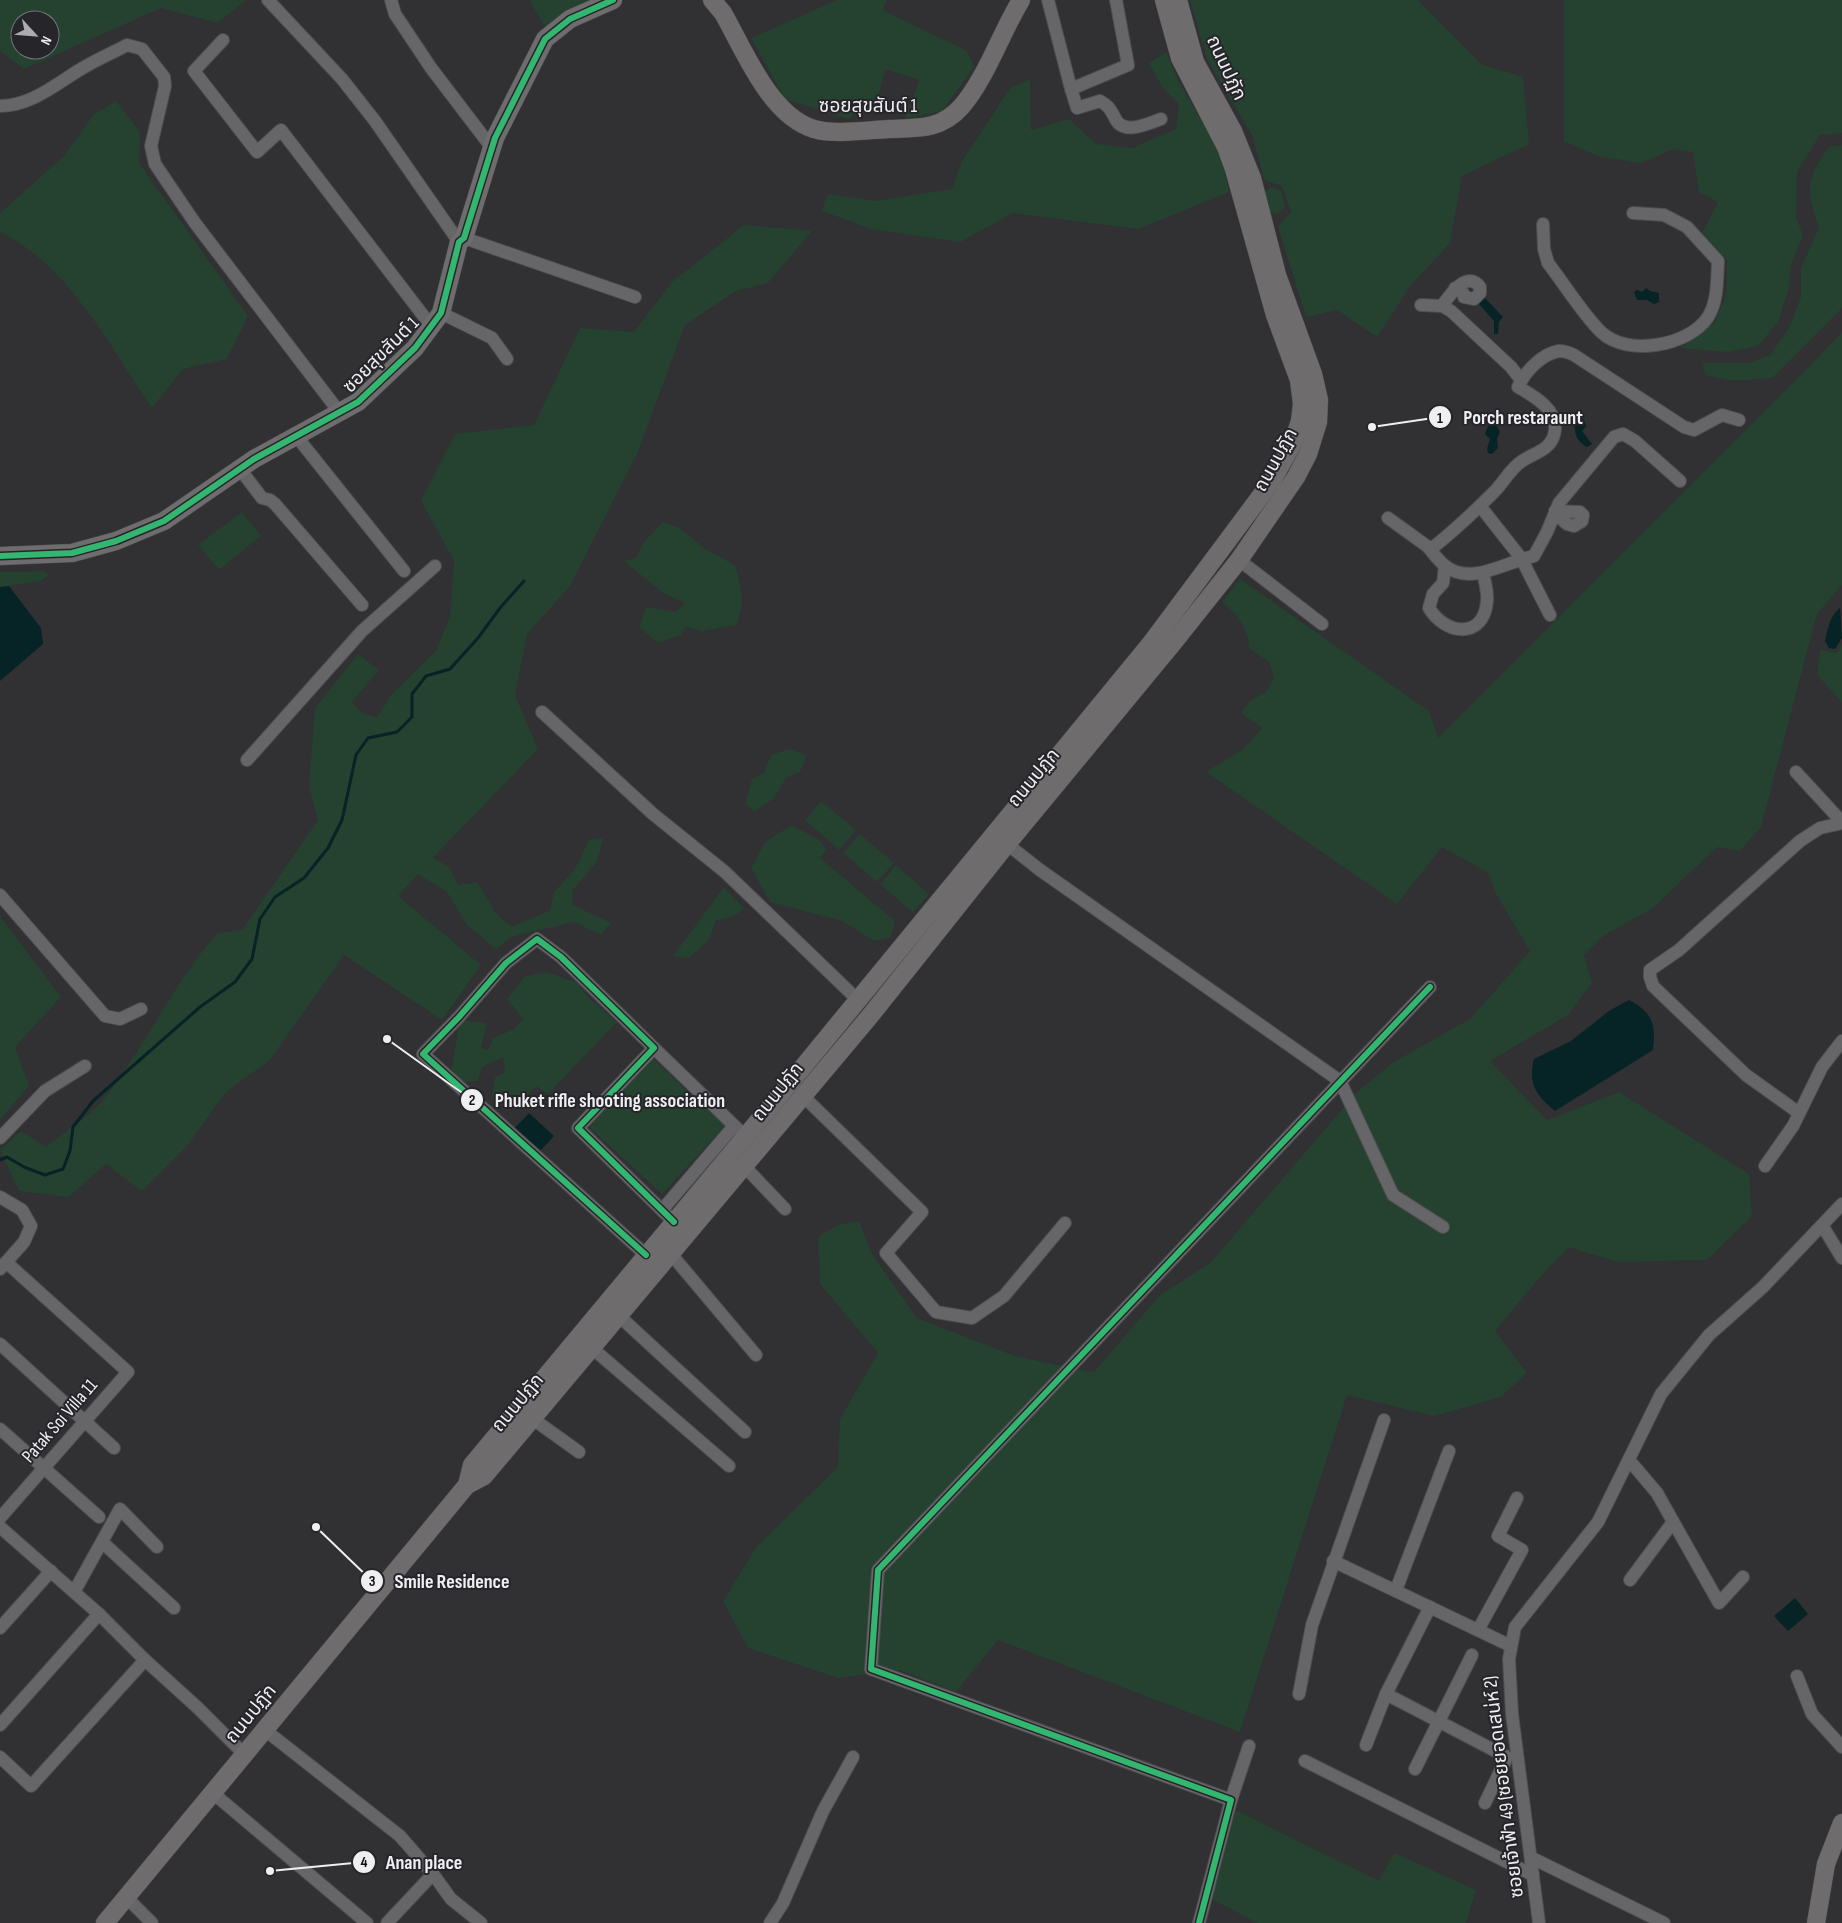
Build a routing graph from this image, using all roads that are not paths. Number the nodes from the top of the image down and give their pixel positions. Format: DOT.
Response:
graph roads {
  1 [pos="268,0"];
  2 [pos="391,0"];
  3 [pos="613,0"];
  4 [pos="712,0"];
  5 [pos="1021,0"];
  6 [pos="1048,0"];
  7 [pos="1116,0"];
  8 [pos="1164,0"];
  9 [pos="1178,0"];
  10 [pos="223,40"];
  11 [pos="1071,89"];
  12 [pos="0,106"];
  13 [pos="1161,119"];
  14 [pos="492,148"];
  15 [pos="1633,213"];
  16 [pos="1543,224"];
  17 [pos="461,240"];
  18 [pos="1455,288"];
  19 [pos="635,296"];
  20 [pos="1421,305"];
  21 [pos="1442,306"];
  22 [pos="436,320"];
  23 [pos="507,359"];
  24 [pos="1521,380"];
  25 [pos="340,414"];
  26 [pos="1739,420"];
  27 [pos="1300,421"];
  28 [pos="1318,422"];
  29 [pos="297,437"];
  30 [pos="240,469"];
  31 [pos="1680,481"];
  32 [pos="1480,506"];
  33 [pos="1388,518"];
  34 [pos="1428,547"];
  35 [pos="0,556"];
  36 [pos="1521,558"];
  37 [pos="1239,560"];
  38 [pos="435,566"];
  39 [pos="1445,566"];
  40 [pos="404,571"];
  41 [pos="1483,573"];
  42 [pos="362,604"];
  43 [pos="1550,615"];
  44 [pos="1322,624"];
  45 [pos="542,712"];
  46 [pos="247,760"];
  47 [pos="1796,772"];
  48 [pos="1021,814"];
  49 [pos="1842,823"];
  50 [pos="1007,844"];
  51 [pos="0,895"];
  52 [pos="1430,987"];
  53 [pos="858,1000"];
  54 [pos="141,1009"];
  55 [pos="1842,1041"];
  56 [pos="654,1048"];
  57 [pos="85,1066"];
  58 [pos="1340,1081"];
  59 [pos="802,1096"];
  60 [pos="1799,1113"];
  61 [pos="740,1131"];
  62 [pos="0,1138"];
  63 [pos="744,1166"];
  64 [pos="1765,1166"];
  65 [pos="0,1197"];
  66 [pos="1842,1204"];
  67 [pos="785,1209"];
  68 [pos="668,1216"];
  69 [pos="1065,1223"];
  70 [pos="1822,1225"];
  71 [pos="1443,1227"];
  72 [pos="670,1254"];
  73 [pos="646,1255"];
  74 [pos="1842,1258"];
  75 [pos="3,1266"];
  76 [pos="618,1314"];
  77 [pos="0,1344"];
  78 [pos="592,1348"];
  79 [pos="756,1355"];
  80 [pos="533,1418"];
  81 [pos="1384,1420"];
  82 [pos="85,1422"];
  83 [pos="0,1429"];
  84 [pos="745,1432"];
  85 [pos="114,1448"];
  86 [pos="1449,1451"];
  87 [pos="579,1452"];
  88 [pos="1629,1460"];
  89 [pos="729,1466"];
  90 [pos="44,1468"];
  91 [pos="467,1485"];
  92 [pos="1517,1498"];
  93 [pos="99,1516"];
  94 [pos="1673,1522"];
  95 [pos="0,1526"];
  96 [pos="102,1542"];
  97 [pos="157,1546"];
  98 [pos="1334,1561"];
  99 [pos="50,1571"];
  100 [pos="1743,1577"];
  101 [pos="1630,1580"];
  102 [pos="1396,1590"];
  103 [pos="74,1592"];
  104 [pos="1430,1606"];
  105 [pos="174,1608"];
  106 [pos="99,1614"];
  107 [pos="0,1628"];
  108 [pos="1478,1630"];
  109 [pos="1511,1646"];
  110 [pos="1472,1655"];
  111 [pos="145,1660"];
  112 [pos="1797,1676"];
  113 [pos="1299,1694"];
  114 [pos="1386,1694"];
  115 [pos="1438,1722"];
  116 [pos="0,1725"];
  117 [pos="265,1730"];
  118 [pos="1366,1745"];
  119 [pos="1249,1746"];
  120 [pos="1842,1747"];
  121 [pos="244,1755"];
  122 [pos="0,1757"];
  123 [pos="853,1757"];
  124 [pos="1305,1761"];
  125 [pos="1415,1769"];
  126 [pos="214,1794"];
  127 [pos="1231,1800"];
  128 [pos="1485,1803"];
  129 [pos="1841,1827"];
  130 [pos="1532,1858"];
  131 [pos="433,1874"];
  132 [pos="1533,1875"];
  133 [pos="127,1898"];
  134 [pos="105,1923"];
  135 [pos="152,1923"];
  136 [pos="367,1923"];
  137 [pos="387,1923"];
  138 [pos="481,1923"];
  139 [pos="770,1923"];
  140 [pos="1199,1923"];
  141 [pos="1539,1923"];
  142 [pos="1664,1923"];
  143 [pos="1816,1923"];
  1 -- 17 [label="street"];
  2 -- 14 [label="street"];
  3 -- 14 [label="main road, ซอยสุขสันต์ 1"];
  4 -- 5 [label="main road, ซอยสุขสันต์ 1"];
  6 -- 11 [label="street"];
  7 -- 11 [label="street"];
  8 -- 27 [label="main road, ถนนปฏัก"];
  9 -- 28 [label="main road, ถนนปฏัก"];
  10 -- 22 [label="street"];
  11 -- 13 [label="street"];
  12 -- 25 [label="street"];
  14 -- 17 [label="main road, ซอยสุขสันต์ 1"];
  15 -- 16 [label="street"];
  17 -- 19 [label="street"];
  17 -- 22 [label="main road, ซอยสุขสันต์ 1"];
  18 -- 21 [label="street"];
  20 -- 21 [label="street"];
  21 -- 24 [label="street"];
  22 -- 23 [label="street"];
  22 -- 25 [label="main road, ซอยสุขสันต์ 1"];
  24 -- 26 [label="street"];
  24 -- 32 [label="street"];
  25 -- 29 [label="main road, ซอยสุขสันต์ 1"];
  27 -- 28 [label="main road"];
  27 -- 48 [label="main road, ถนนปฏัก"];
  28 -- 37 [label="main road, ถนนปฏัก"];
  29 -- 30 [label="main road, ซอยสุขสันต์ 1"];
  29 -- 40 [label="street"];
  30 -- 35 [label="main road, ซอยสุขสันต์ 1"];
  30 -- 42 [label="street"];
  31 -- 36 [label="street"];
  32 -- 34 [label="street"];
  32 -- 36 [label="street"];
  33 -- 34 [label="street"];
  34 -- 39 [label="street"];
  36 -- 41 [label="street"];
  36 -- 43 [label="street"];
  37 -- 44 [label="street"];
  37 -- 48 [label="main road, ถนนปฏัก"];
  38 -- 46 [label="street"];
  39 -- 41 [label="street"];
  39 -- 41 [label="street"];
  45 -- 53 [label="street"];
  47 -- 49 [label="street"];
  48 -- 50 [label="main road, ถนนปฏัก"];
  48 -- 53 [label="main road, ถนนปฏัก"];
  49 -- 60 [label="street"];
  50 -- 58 [label="street"];
  50 -- 59 [label="main road, ถนนปฏัก"];
  51 -- 54 [label="street"];
  52 -- 58 [label="street"];
  53 -- 61 [label="main road, ถนนปฏัก"];
  55 -- 60 [label="street"];
  56 -- 61 [label="street"];
  56 -- 68 [label="street"];
  56 -- 73 [label="street"];
  57 -- 62 [label="street"];
  58 -- 71 [label="street"];
  58 -- 127 [label="street"];
  59 -- 63 [label="main road, ถนนปฏัก"];
  59 -- 69 [label="street"];
  60 -- 64 [label="street"];
  61 -- 68 [label="main road, ถนนปฏัก"];
  63 -- 67 [label="street"];
  63 -- 72 [label="main road, ถนนปฏัก"];
  65 -- 75 [label="street"];
  66 -- 70 [label="street, ซอยเจ้าฟ้า 49 (ซอยยอดเสน่ห์ 2)"];
  68 -- 73 [label="main road, ถนนปฏัก"];
  70 -- 74 [label="street"];
  70 -- 88 [label="street, ซอยเจ้าฟ้า 49 (ซอยยอดเสน่ห์ 2)"];
  72 -- 76 [label="main road, ถนนปฏัก"];
  72 -- 79 [label="street"];
  73 -- 91 [label="main road, ถนนปฏัก"];
  75 -- 82 [label="street, Patak Soi Villa 11"];
  76 -- 78 [label="main road, ถนนปฏัก"];
  76 -- 84 [label="street"];
  77 -- 82 [label="street"];
  78 -- 80 [label="main road, ถนนปฏัก"];
  78 -- 89 [label="street"];
  80 -- 87 [label="street"];
  80 -- 91 [label="main road, ถนนปฏัก"];
  81 -- 98 [label="street"];
  82 -- 85 [label="street"];
  82 -- 90 [label="street, Patak Soi Villa 11"];
  83 -- 90 [label="street"];
  86 -- 102 [label="street"];
  88 -- 94 [label="street"];
  88 -- 109 [label="street, ซอยเจ้าฟ้า 49 (ซอยยอดเสน่ห์ 2)"];
  90 -- 93 [label="street"];
  90 -- 95 [label="street, Patak Soi Villa 11"];
  91 -- 117 [label="main road, ถนนปฏัก"];
  92 -- 108 [label="street"];
  94 -- 100 [label="street"];
  94 -- 101 [label="street"];
  95 -- 99 [label="street"];
  96 -- 97 [label="street"];
  96 -- 103 [label="street"];
  96 -- 105 [label="street"];
  98 -- 102 [label="street"];
  98 -- 113 [label="street"];
  99 -- 103 [label="street"];
  99 -- 107 [label="street"];
  102 -- 104 [label="street"];
  103 -- 106 [label="street"];
  104 -- 108 [label="street"];
  104 -- 114 [label="street"];
  106 -- 111 [label="street"];
  106 -- 116 [label="street"];
  108 -- 109 [label="street"];
  109 -- 130 [label="street, ซอยเจ้าฟ้า 49 (ซอยยอดเสน่ห์ 2)"];
  110 -- 115 [label="street"];
  111 -- 121 [label="street"];
  111 -- 122 [label="street"];
  112 -- 120 [label="street"];
  114 -- 115 [label="street"];
  114 -- 118 [label="street"];
  115 -- 125 [label="street"];
  115 -- 128 [label="street"];
  117 -- 121 [label="main road, ถนนปฏัก"];
  117 -- 131 [label="street"];
  119 -- 127 [label="street"];
  121 -- 126 [label="main road, ถนนปฏัก"];
  123 -- 139 [label="street"];
  124 -- 132 [label="street"];
  126 -- 133 [label="main road, ถนนปฏัก"];
  126 -- 136 [label="street"];
  127 -- 140 [label="street"];
  129 -- 143 [label="main road"];
  130 -- 132 [label="street, ซอยเจ้าฟ้า 49 (ซอยยอดเสน่ห์ 2)"];
  130 -- 142 [label="street"];
  131 -- 137 [label="street"];
  131 -- 138 [label="street"];
  132 -- 141 [label="street, ซอยเจ้าฟ้า 49 (ซอยยอดเสน่ห์ 2)"];
  133 -- 134 [label="main road, ถนนปฏัก"];
  133 -- 135 [label="street"];
}
